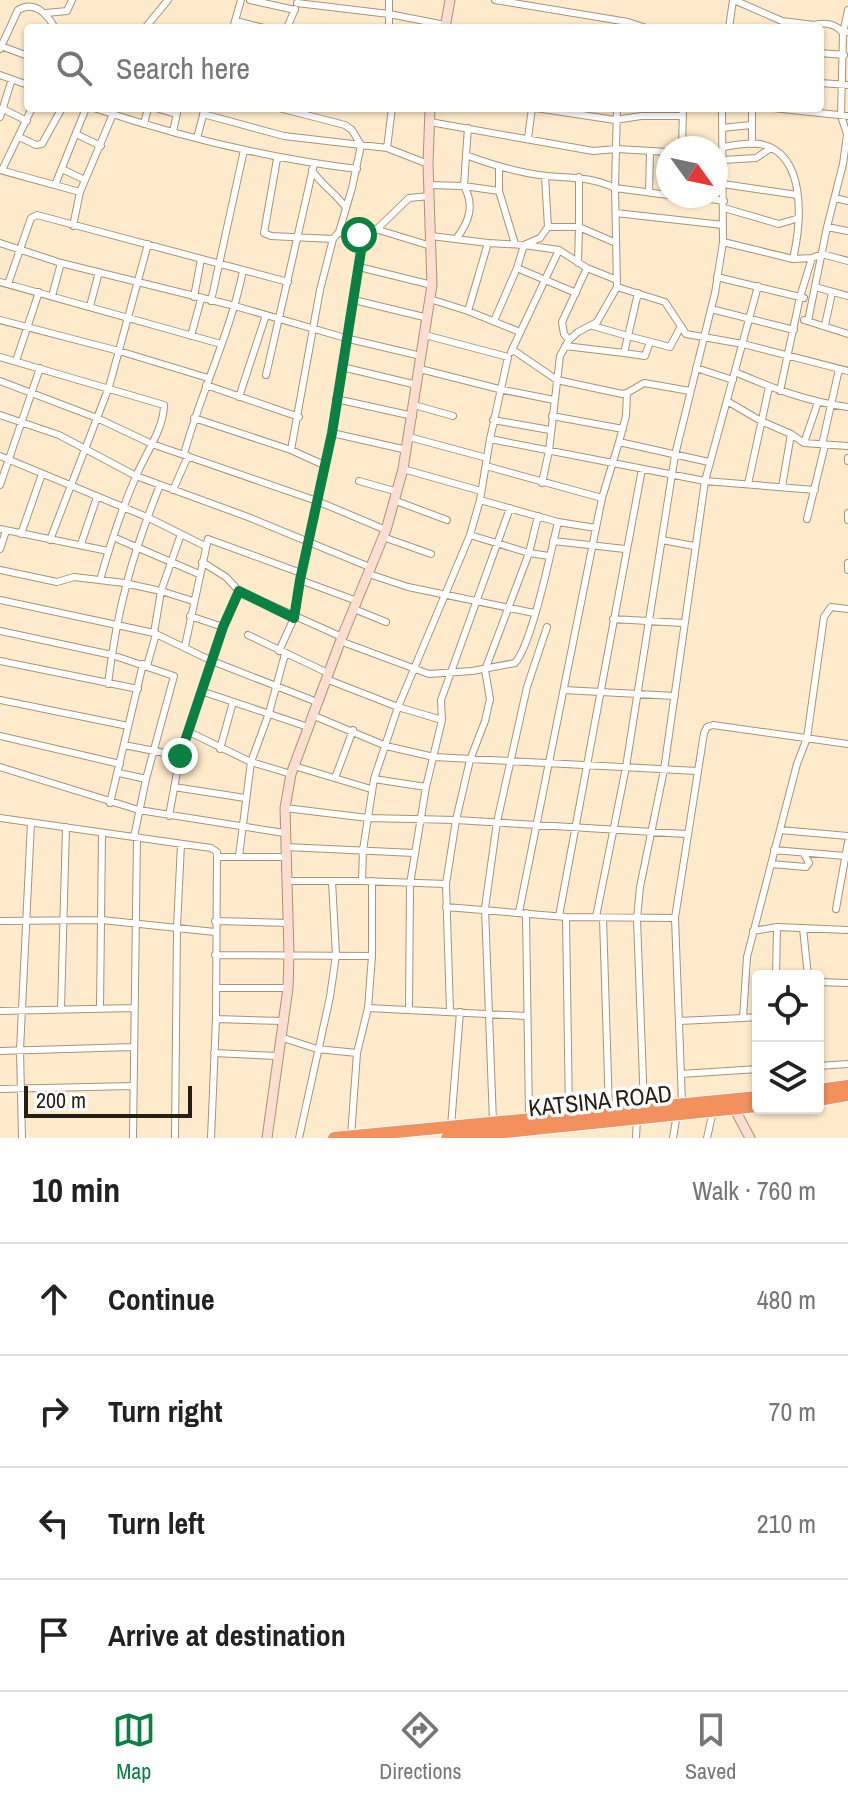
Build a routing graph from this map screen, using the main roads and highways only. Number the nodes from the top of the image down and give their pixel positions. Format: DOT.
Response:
graph roads {
  1 [pos="848,1086"];
  2 [pos="824,1089"];
  3 [pos="848,1095"];
  4 [pos="752,1099"];
  5 [pos="824,1099"];
  6 [pos="733,1104"];
  7 [pos="752,1106"];
  8 [pos="679,1109"];
  9 [pos="641,1112"];
  10 [pos="449,1132"];
  11 [pos="351,1136"];
  12 [pos="479,1136"];
  13 [pos="334,1138"];
  1 -- 2 [label="highway"];
  3 -- 5 [label="highway"];
  4 -- 6 [label="highway"];
  6 -- 7 [label="highway, KATSINA ROAD"];
  6 -- 8 [label="highway"];
  6 -- 8 [label="highway, KATSINA ROAD"];
  8 -- 9 [label="highway, KATSINA ROAD"];
  9 -- 10 [label="highway"];
  9 -- 12 [label="highway, KATSINA ROAD"];
  10 -- 11 [label="highway"];
  10 -- 12 [label="highway, KATSINA ROAD"];
  11 -- 13 [label="highway"];
}
